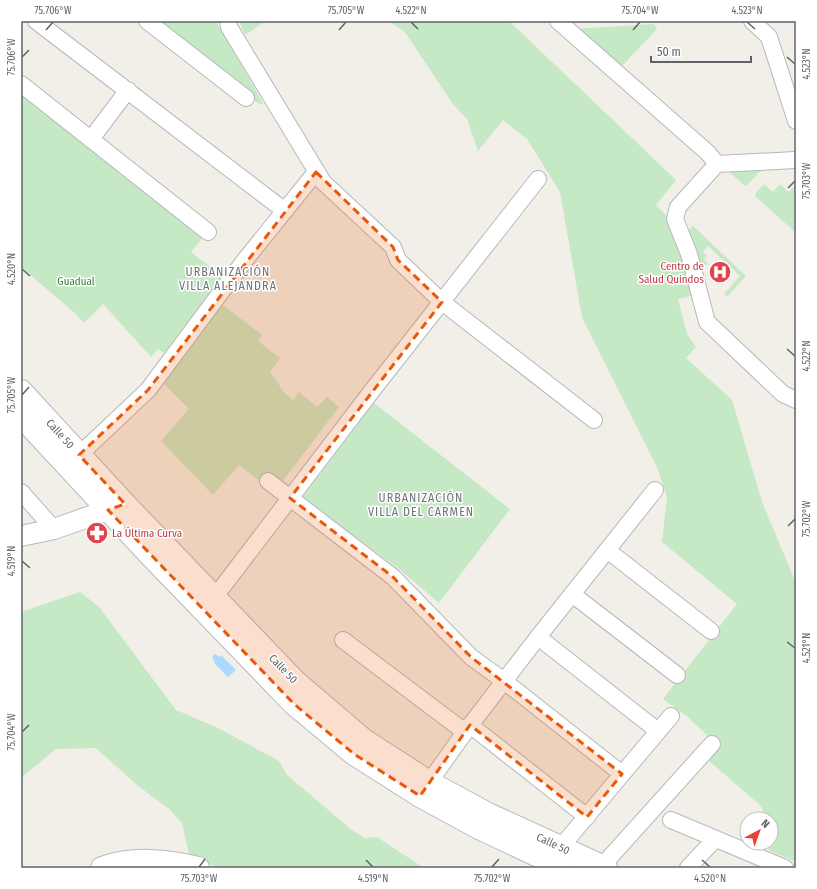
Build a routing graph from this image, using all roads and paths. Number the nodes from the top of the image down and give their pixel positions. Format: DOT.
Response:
graph roads {
  1 [pos="36,21"];
  2 [pos="147,21"];
  3 [pos="228,21"];
  4 [pos="558,21"];
  5 [pos="752,21"];
  6 [pos="21,84"];
  7 [pos="128,90"];
  8 [pos="246,98"];
  9 [pos="796,121"];
  10 [pos="91,140"];
  11 [pos="796,160"];
  12 [pos="718,164"];
  13 [pos="316,172"];
  14 [pos="538,179"];
  15 [pos="285,211"];
  16 [pos="208,232"];
  17 [pos="442,302"];
  18 [pos="21,391"];
  19 [pos="796,400"];
  20 [pos="21,416"];
  21 [pos="594,420"];
  22 [pos="79,455"];
  23 [pos="268,482"];
  24 [pos="655,490"];
  25 [pos="21,492"];
  26 [pos="290,498"];
  27 [pos="116,507"];
  28 [pos="54,529"];
  29 [pos="21,536"];
  30 [pos="607,550"];
  31 [pos="572,594"];
  32 [pos="214,598"];
  33 [pos="711,631"];
  34 [pos="538,637"];
  35 [pos="343,640"];
  36 [pos="677,675"];
  37 [pos="504,681"];
  38 [pos="671,716"];
  39 [pos="467,729"];
  40 [pos="658,731"];
  41 [pos="712,744"];
  42 [pos="622,774"];
  43 [pos="424,789"];
  44 [pos="586,817"];
  45 [pos="671,820"];
  46 [pos="715,839"];
  47 [pos="562,858"];
  48 [pos="604,867"];
  49 [pos="102,868"];
  50 [pos="198,868"];
  51 [pos="688,868"];
  52 [pos="785,868"];
  1 -- 7 [label="street"];
  2 -- 8 [label="street"];
  3 -- 13 [label="street"];
  4 -- 12 [label="street"];
  5 -- 9 [label="street"];
  6 -- 10 [label="street"];
  7 -- 10 [label="street"];
  7 -- 15 [label="street"];
  10 -- 16 [label="street"];
  11 -- 12 [label="street"];
  12 -- 19 [label="street"];
  13 -- 15 [label="street"];
  13 -- 17 [label="street"];
  14 -- 17 [label="street"];
  15 -- 22 [label="street"];
  17 -- 21 [label="street"];
  17 -- 26 [label="street"];
  18 -- 22 [label="main road, Calle 50"];
  20 -- 27 [label="main road, Calle 50"];
  22 -- 27 [label="main road, Calle 50"];
  23 -- 26 [label="street"];
  24 -- 30 [label="street"];
  25 -- 28 [label="street"];
  26 -- 32 [label="street"];
  26 -- 37 [label="street"];
  27 -- 28 [label="street"];
  27 -- 32 [label="main road, Calle 50"];
  27 -- 43 [label="main road, Calle 50"];
  28 -- 29 [label="street"];
  30 -- 31 [label="street"];
  30 -- 33 [label="street"];
  31 -- 34 [label="street"];
  31 -- 36 [label="street"];
  32 -- 43 [label="main road, Calle 50"];
  34 -- 37 [label="street"];
  34 -- 40 [label="street"];
  35 -- 39 [label="street"];
  37 -- 39 [label="street"];
  37 -- 42 [label="street"];
  38 -- 40 [label="street"];
  39 -- 43 [label="street"];
  39 -- 44 [label="street"];
  40 -- 42 [label="street"];
  41 -- 48 [label="street"];
  42 -- 44 [label="street"];
  43 -- 47 [label="main road, Calle 50"];
  44 -- 47 [label="street"];
  45 -- 46 [label="street"];
  46 -- 51 [label="street"];
  46 -- 52 [label="street"];
  47 -- 48 [label="main road, Calle 50"];
  49 -- 50 [label="main road"];
}
